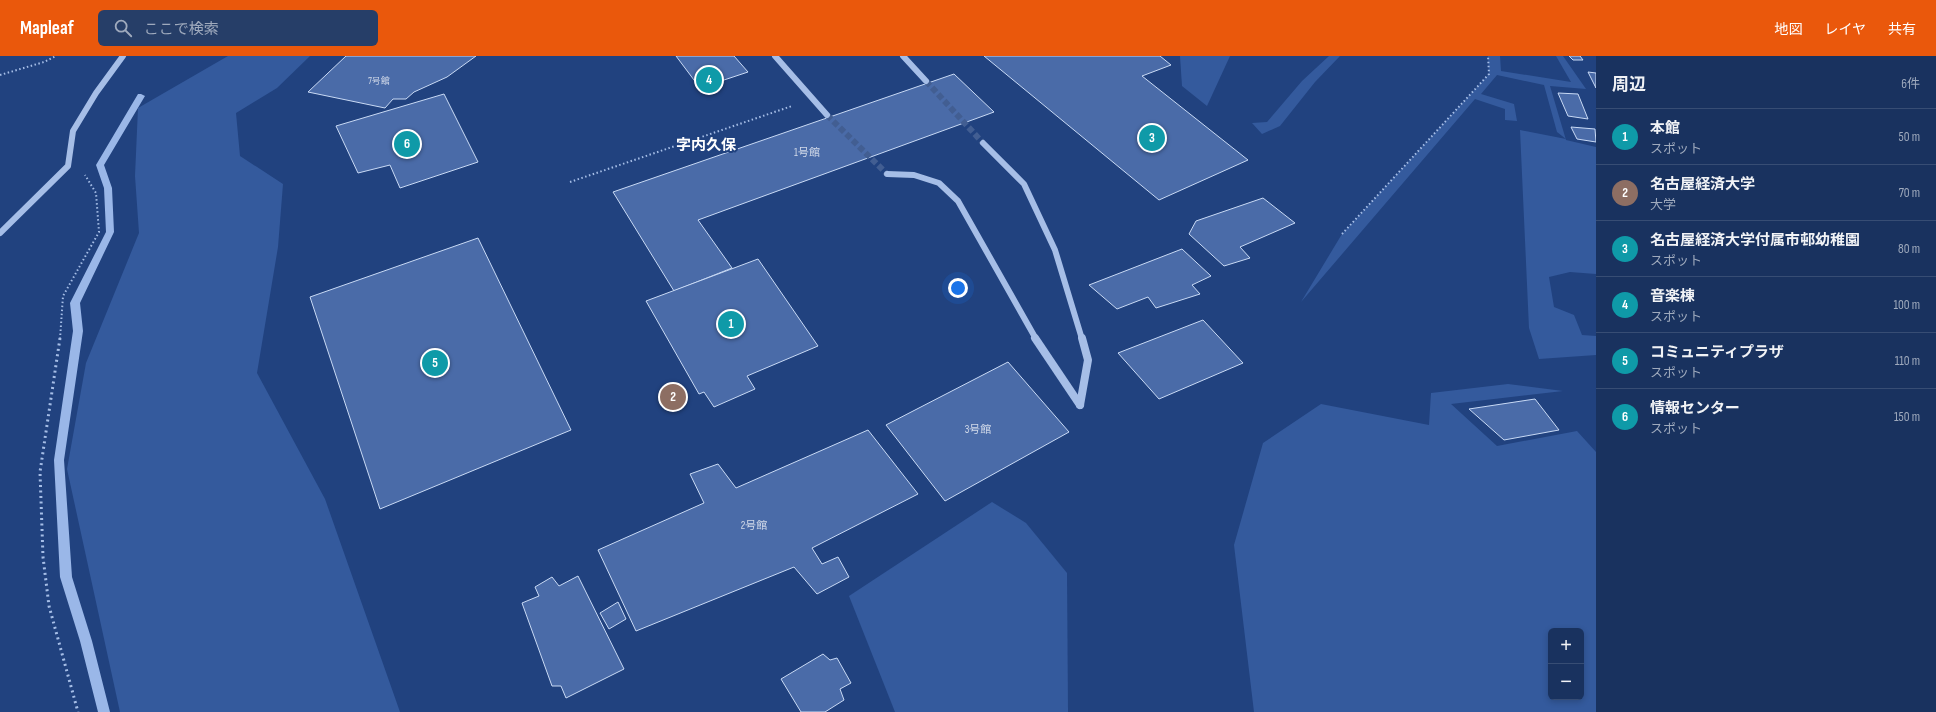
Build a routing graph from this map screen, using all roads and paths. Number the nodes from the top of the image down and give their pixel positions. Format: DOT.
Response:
graph roads {
  1 [pos="56,56"];
  2 [pos="123,56"];
  3 [pos="775,56"];
  4 [pos="903,56"];
  5 [pos="1488,56"];
  6 [pos="0,75"];
  7 [pos="926,81"];
  8 [pos="814,98"];
  9 [pos="827,115"];
  10 [pos="983,142"];
  11 [pos="68,166"];
  12 [pos="887,174"];
  13 [pos="570,182"];
  14 [pos="0,233"];
  15 [pos="1342,234"];
  16 [pos="78,712"];
  1 -- 6 [label="path"];
  2 -- 11 [label="street"];
  3 -- 8 [label="street"];
  4 -- 7 [label="street"];
  5 -- 15 [label="path"];
  8 -- 9 [label="street"];
  8 -- 13 [label="path"];
  10 -- 12 [label="street"];
  11 -- 14 [label="street"];
  11 -- 16 [label="path"];
}
